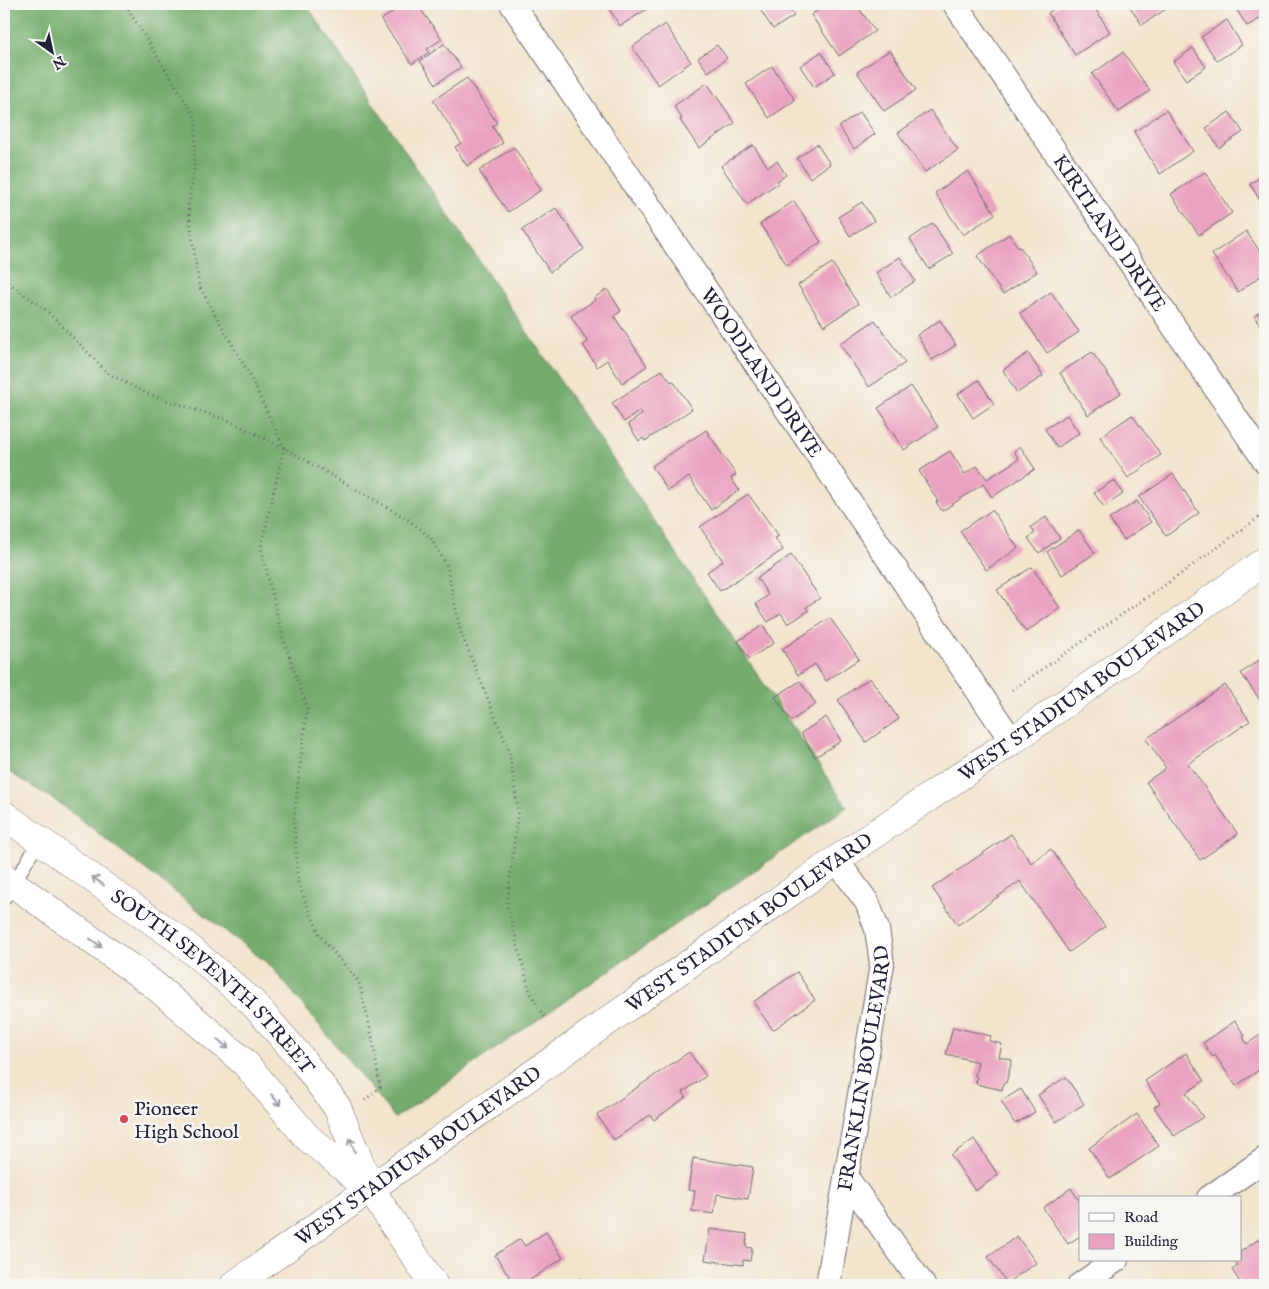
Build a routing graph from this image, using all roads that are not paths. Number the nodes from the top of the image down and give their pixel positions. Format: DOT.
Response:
graph roads {
  1 [pos="512,4"];
  2 [pos="955,4"];
  3 [pos="1265,460"];
  4 [pos="1265,561"];
  5 [pos="1012,740"];
  6 [pos="4,815"];
  7 [pos="40,840"];
  8 [pos="836,860"];
  9 [pos="7,887"];
  10 [pos="1265,1159"];
  11 [pos="846,1177"];
  12 [pos="371,1190"];
  13 [pos="1211,1196"];
  14 [pos="1113,1262"];
  15 [pos="234,1285"];
  16 [pos="434,1285"];
  17 [pos="828,1285"];
  18 [pos="923,1285"];
  19 [pos="1080,1285"];
  1 -- 5 [label="street, WOODLAND DRIVE"];
  2 -- 3 [label="street, KIRTLAND DRIVE"];
  4 -- 5 [label="main road, WEST STADIUM BOULEVARD"];
  5 -- 8 [label="main road, WEST STADIUM BOULEVARD"];
  6 -- 7 [label="main road, SOUTH SEVENTH STREET"];
  7 -- 9 [label="lane"];
  12 -- 7 [label="main road, SOUTH SEVENTH STREET, one-way"];
  8 -- 11 [label="street, FRANKLIN BOULEVARD"];
  8 -- 12 [label="main road, WEST STADIUM BOULEVARD"];
  9 -- 12 [label="main road, SOUTH SEVENTH STREET, one-way"];
  10 -- 13 [label="street"];
  11 -- 17 [label="street, FRANKLIN BOULEVARD"];
  11 -- 18 [label="street"];
  12 -- 15 [label="main road, WEST STADIUM BOULEVARD"];
  12 -- 16 [label="main road, SOUTH SEVENTH STREET"];
  14 -- 19 [label="street"];
}
